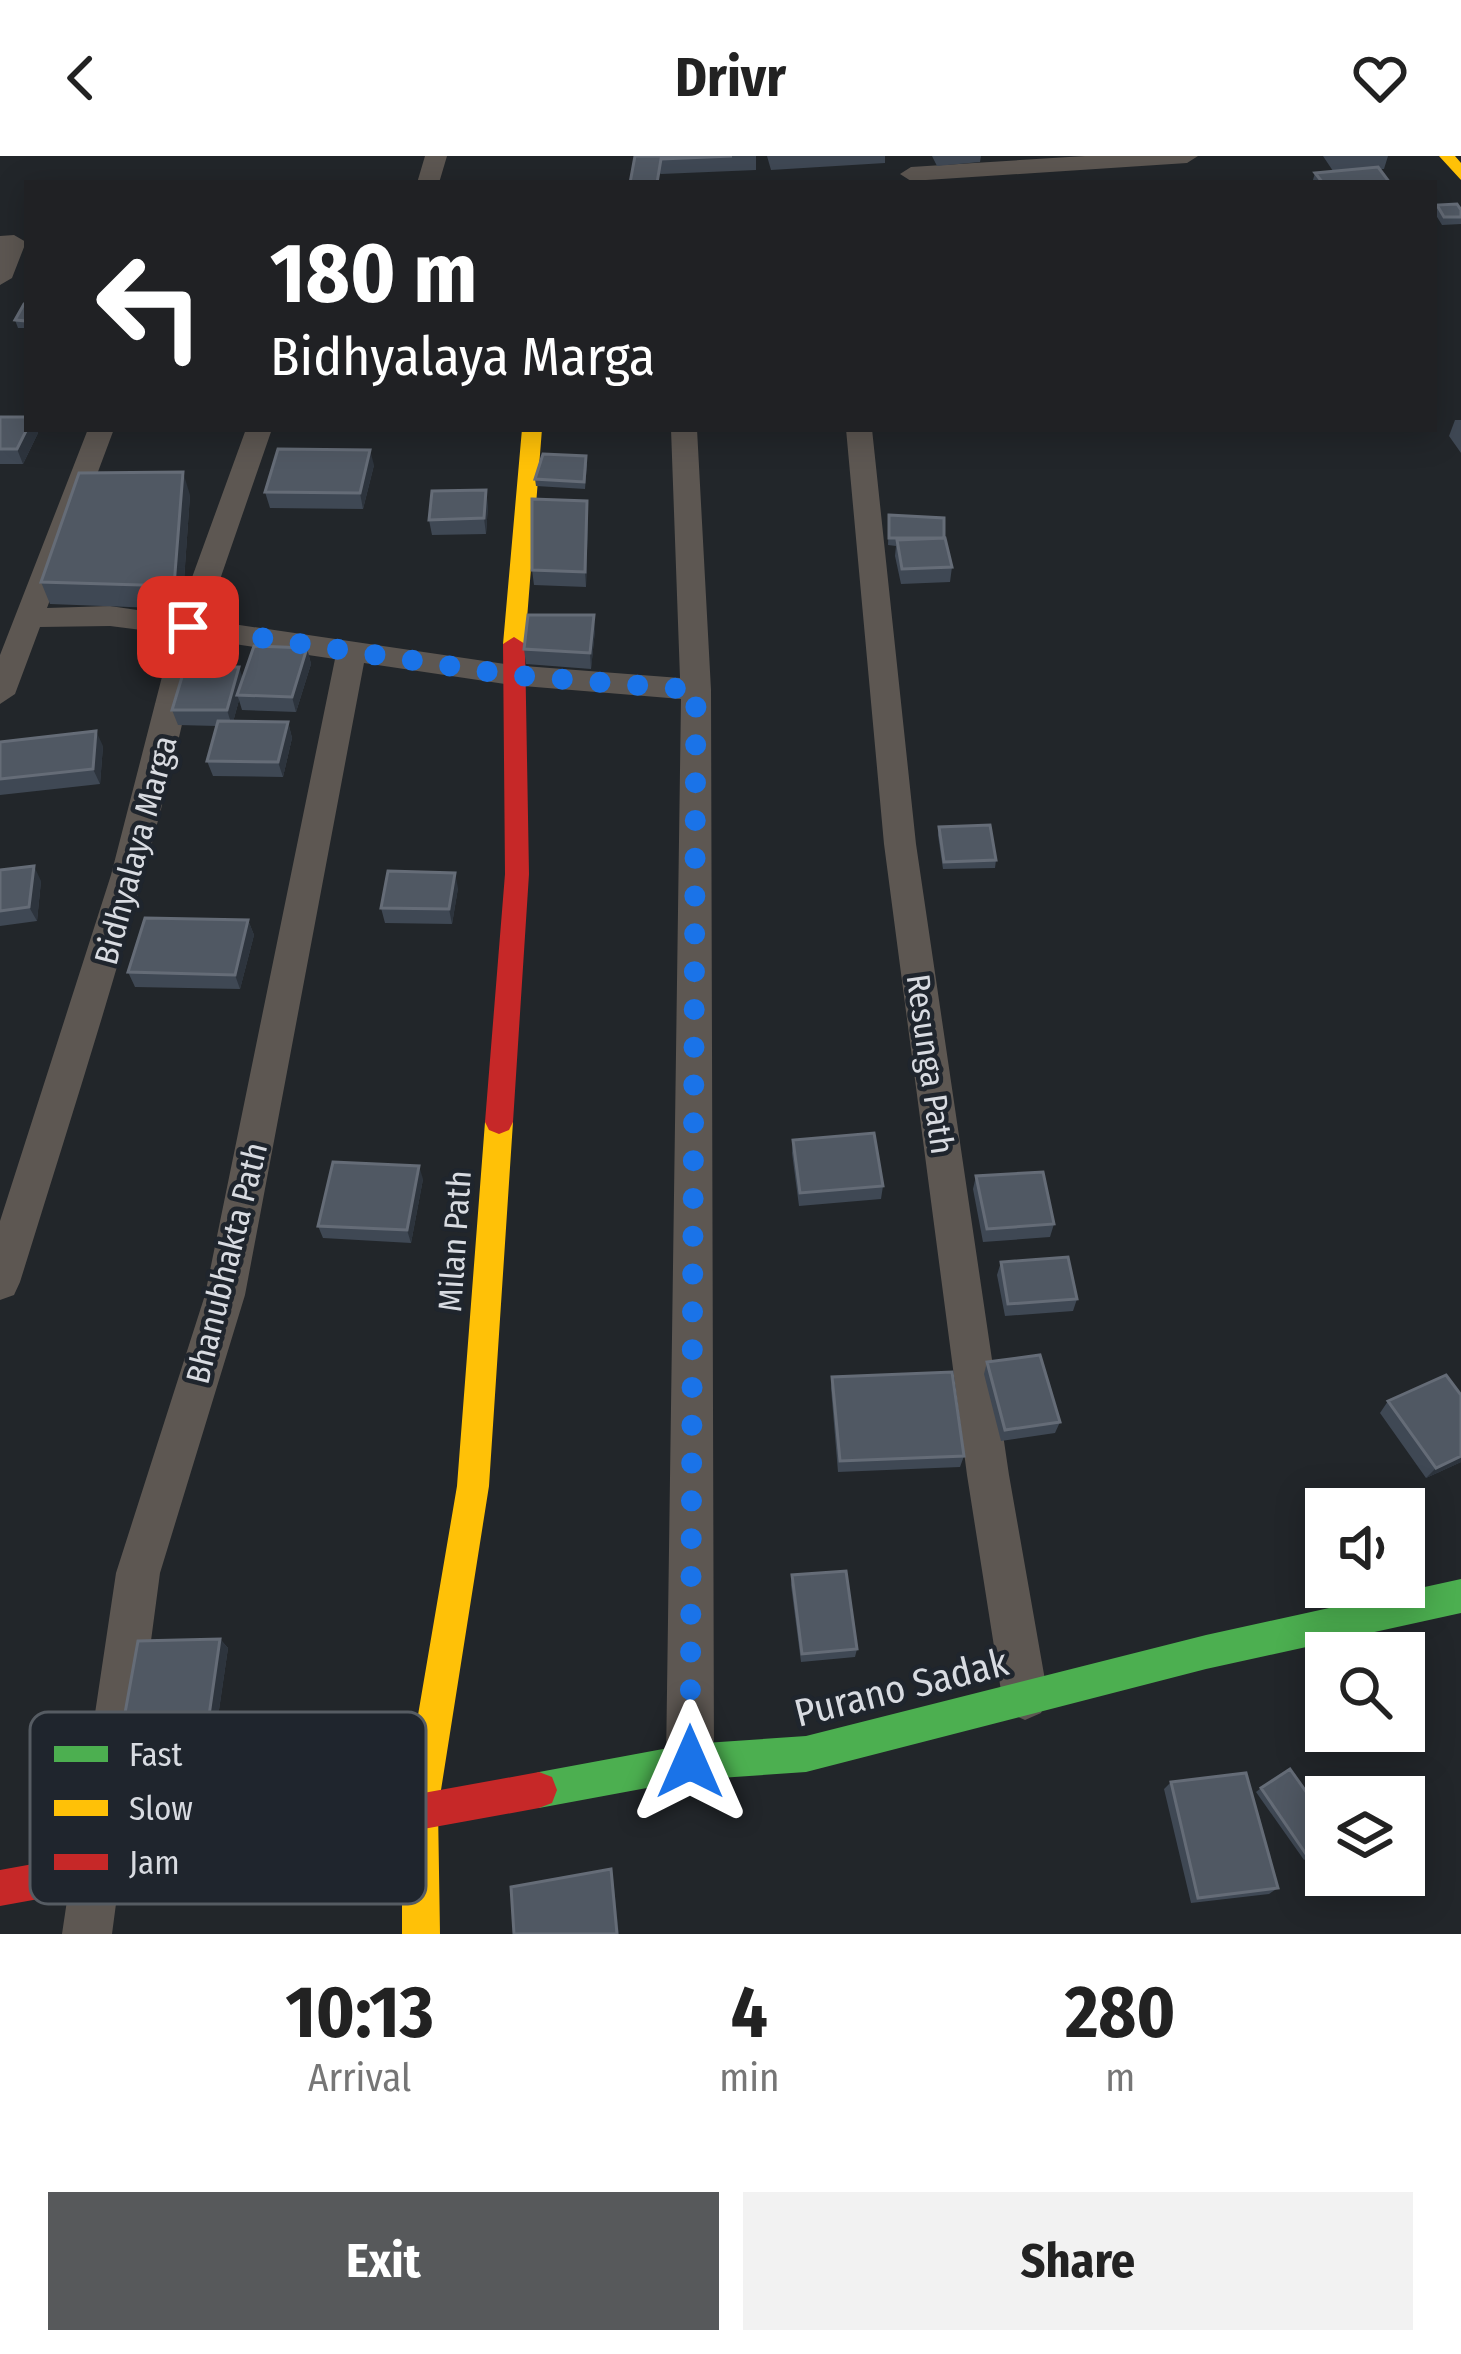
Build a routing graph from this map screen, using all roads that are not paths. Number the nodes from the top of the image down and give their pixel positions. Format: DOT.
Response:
graph roads {
  1 [pos="1187,156"];
  2 [pos="1447,156"];
  3 [pos="911,174"];
  4 [pos="1461,175"];
  5 [pos="7,242"];
  6 [pos="0,278"];
  7 [pos="100,432"];
  8 [pos="258,432"];
  9 [pos="532,432"];
  10 [pos="684,432"];
  11 [pos="860,432"];
  12 [pos="30,618"];
  13 [pos="188,627"];
  14 [pos="351,653"];
  15 [pos="511,675"];
  16 [pos="696,690"];
  17 [pos="0,694"];
  18 [pos="0,1282"];
  19 [pos="1461,1596"];
  20 [pos="1025,1697"];
  21 [pos="118,1712"];
  22 [pos="690,1762"];
  23 [pos="426,1772"];
  24 [pos="426,1808"];
  25 [pos="30,1882"];
  26 [pos="0,1888"];
  27 [pos="91,1904"];
  28 [pos="421,1904"];
  29 [pos="87,1934"];
  30 [pos="421,1934"];
  1 -- 3 [label="street"];
  2 -- 4 [label="street"];
  5 -- 6 [label="street"];
  7 -- 12 [label="street"];
  8 -- 13 [label="street, Bidhyalaya Marga"];
  9 -- 15 [label="street, Milan Path"];
  10 -- 16 [label="street"];
  11 -- 20 [label="street, Resunga Path"];
  12 -- 13 [label="street"];
  12 -- 17 [label="street"];
  13 -- 14 [label="street"];
  13 -- 18 [label="street, Bidhyalaya Marga"];
  14 -- 15 [label="street"];
  14 -- 21 [label="street, Bhanubhakta Path"];
  15 -- 16 [label="street"];
  15 -- 23 [label="street, Milan Path"];
  16 -- 22 [label="street"];
  19 -- 20 [label="street, Purano Sadak"];
  20 -- 22 [label="street, Purano Sadak"];
  22 -- 24 [label="street, Purano Sadak"];
  25 -- 26 [label="street, Purano Sadak"];
  27 -- 29 [label="street, Bhanubhakta Path"];
  28 -- 30 [label="street, Milan Path"];
}
